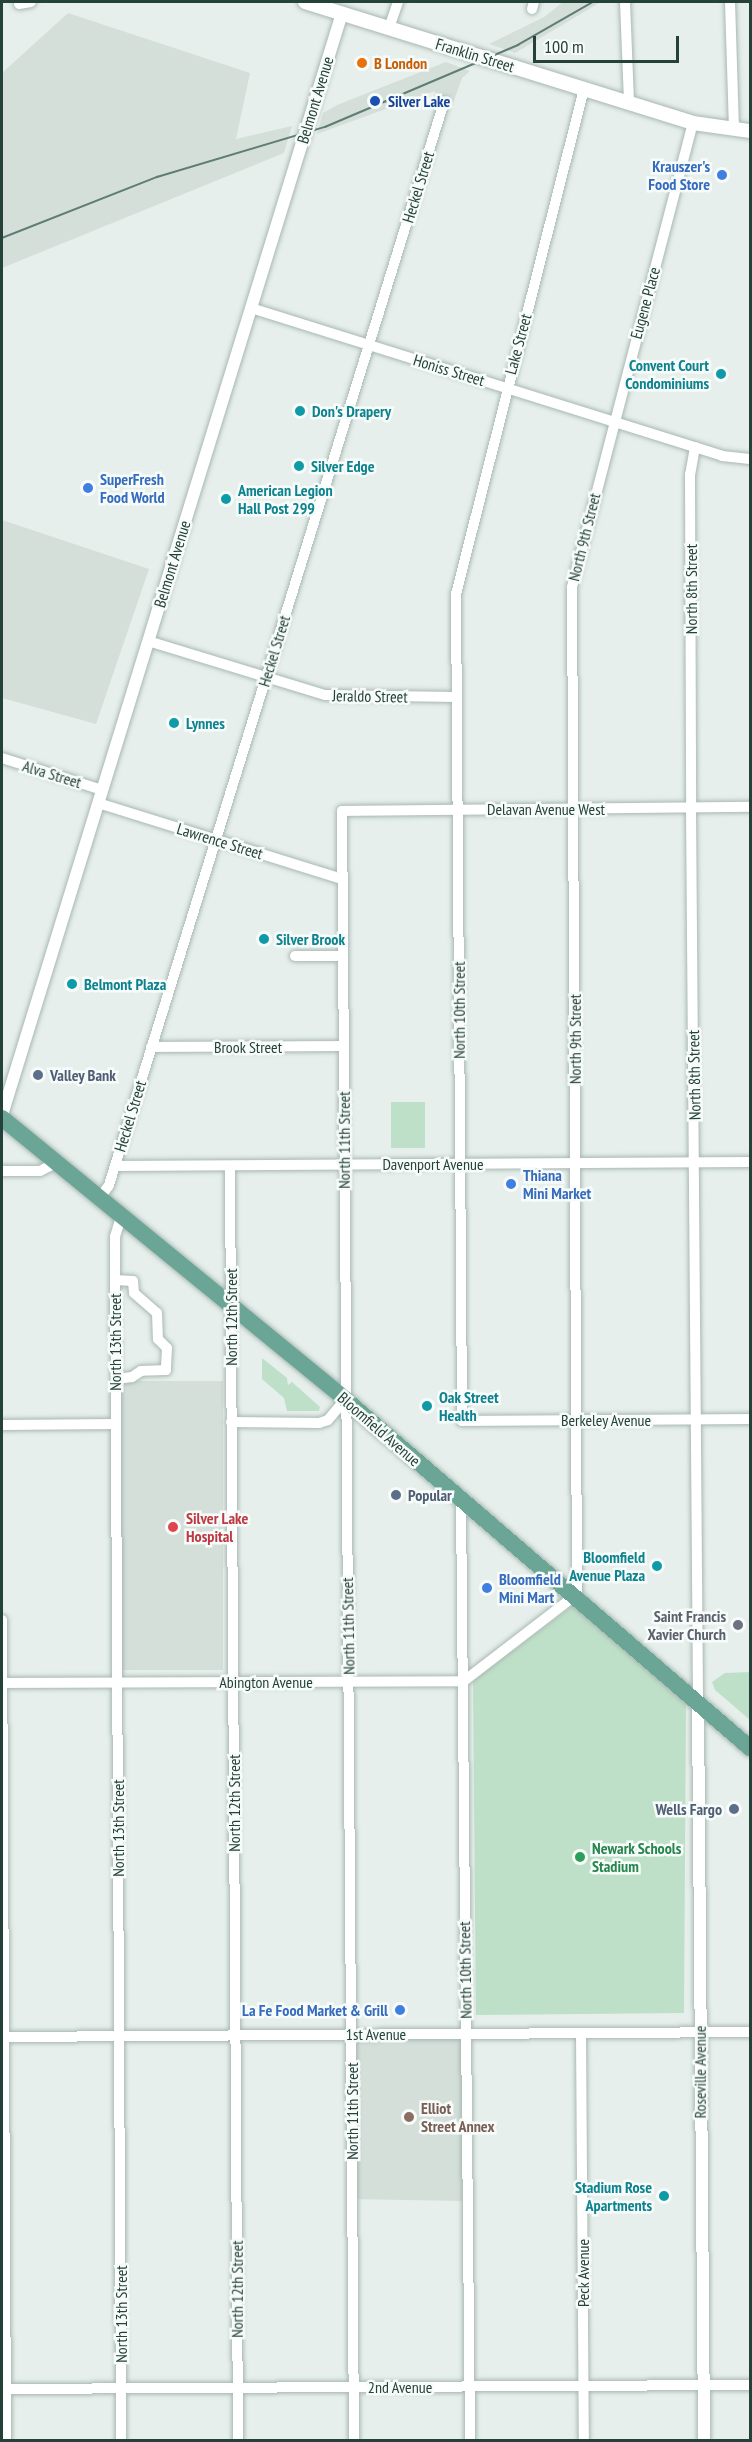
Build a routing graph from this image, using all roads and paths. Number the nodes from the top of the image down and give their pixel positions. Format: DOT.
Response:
graph roads {
  1 [pos="31,2"];
  2 [pos="305,2"];
  3 [pos="398,2"];
  4 [pos="625,2"];
  5 [pos="730,2"];
  6 [pos="19,4"];
  7 [pos="342,13"];
  8 [pos="389,28"];
  9 [pos="584,89"];
  10 [pos="444,102"];
  11 [pos="629,103"];
  12 [pos="693,123"];
  13 [pos="734,130"];
  14 [pos="750,130"];
  15 [pos="251,308"];
  16 [pos="369,345"];
  17 [pos="507,388"];
  18 [pos="614,422"];
  19 [pos="694,447"];
  20 [pos="750,459"];
  21 [pos="598,483"];
  22 [pos="456,599"];
  23 [pos="148,641"];
  24 [pos="266,677"];
  25 [pos="456,697"];
  26 [pos="2,758"];
  27 [pos="102,790"];
  28 [pos="98,803"];
  29 [pos="750,807"];
  30 [pos="691,808"];
  31 [pos="573,809"];
  32 [pos="342,810"];
  33 [pos="458,810"];
  34 [pos="216,840"];
  35 [pos="342,879"];
  36 [pos="296,956"];
  37 [pos="343,956"];
  38 [pos="344,1046"];
  39 [pos="151,1047"];
  40 [pos="2,1117"];
  41 [pos="695,1162"];
  42 [pos="750,1162"];
  43 [pos="56,1163"];
  44 [pos="576,1163"];
  45 [pos="460,1164"];
  46 [pos="344,1165"];
  47 [pos="115,1166"];
  48 [pos="230,1166"];
  49 [pos="2,1171"];
  50 [pos="99,1199"];
  51 [pos="121,1217"];
  52 [pos="115,1280"];
  53 [pos="230,1304"];
  54 [pos="116,1379"];
  55 [pos="346,1400"];
  56 [pos="750,1419"];
  57 [pos="696,1420"];
  58 [pos="462,1421"];
  59 [pos="578,1421"];
  60 [pos="231,1422"];
  61 [pos="116,1424"];
  62 [pos="2,1425"];
  63 [pos="461,1500"];
  64 [pos="575,1598"];
  65 [pos="2,1620"];
  66 [pos="462,1681"];
  67 [pos="233,1682"];
  68 [pos="348,1682"];
  69 [pos="2,1683"];
  70 [pos="117,1683"];
  71 [pos="698,1703"];
  72 [pos="750,1748"];
  73 [pos="700,2032"];
  74 [pos="750,2032"];
  75 [pos="581,2033"];
  76 [pos="351,2034"];
  77 [pos="466,2034"];
  78 [pos="235,2035"];
  79 [pos="119,2036"];
  80 [pos="3,2037"];
  81 [pos="703,2385"];
  82 [pos="750,2385"];
  83 [pos="469,2386"];
  84 [pos="584,2386"];
  85 [pos="353,2387"];
  86 [pos="237,2388"];
  87 [pos="3,2389"];
  88 [pos="121,2390"];
  89 [pos="6,2440"];
  90 [pos="121,2440"];
  91 [pos="238,2440"];
  92 [pos="354,2440"];
  93 [pos="470,2440"];
  94 [pos="584,2440"];
  95 [pos="704,2440"];
  1 -- 6 [label="street"];
  2 -- 7 [label="main road, Franklin Street"];
  3 -- 8 [label="street"];
  4 -- 11 [label="street"];
  5 -- 13 [label="street"];
  7 -- 8 [label="main road, Franklin Street"];
  7 -- 15 [label="street, Belmont Avenue"];
  8 -- 9 [label="main road, Franklin Street"];
  9 -- 11 [label="main road, Franklin Street"];
  9 -- 17 [label="street, Lake Street"];
  10 -- 16 [label="street, Heckel Street"];
  11 -- 12 [label="main road, Franklin Street"];
  12 -- 13 [label="main road, Franklin Street"];
  12 -- 18 [label="street, Eugene Place"];
  13 -- 14 [label="main road, Franklin Street"];
  15 -- 16 [label="street, Honiss Street"];
  15 -- 23 [label="street, Belmont Avenue"];
  16 -- 17 [label="street, Honiss Street"];
  16 -- 24 [label="street, Heckel Street"];
  17 -- 18 [label="street, Honiss Street"];
  17 -- 22 [label="street, Lake Street"];
  18 -- 19 [label="street, Honiss Street"];
  18 -- 21 [label="street, Eugene Place"];
  19 -- 20 [label="street, Honiss Street"];
  19 -- 30 [label="street, North 8th Street"];
  21 -- 31 [label="street, North 9th Street"];
  22 -- 25 [label="street, North 10th Street"];
  23 -- 24 [label="street, Jeraldo Street"];
  23 -- 27 [label="street, Belmont Avenue"];
  24 -- 25 [label="street, Jeraldo Street"];
  24 -- 34 [label="street, Heckel Street"];
  25 -- 33 [label="street, North 10th Street"];
  26 -- 27 [label="street, Alva Street"];
  27 -- 28 [label="street, Belmont Avenue"];
  28 -- 34 [label="street, Lawrence Street"];
  28 -- 40 [label="street, Belmont Avenue"];
  29 -- 30 [label="street, Delavan Avenue West"];
  30 -- 31 [label="street, Delavan Avenue West"];
  30 -- 41 [label="street, North 8th Street"];
  31 -- 33 [label="street, Delavan Avenue West"];
  31 -- 44 [label="street, North 9th Street"];
  32 -- 33 [label="street, Delavan Avenue West"];
  32 -- 35 [label="street, North 11th Street"];
  33 -- 45 [label="street, North 10th Street"];
  34 -- 35 [label="street, Lawrence Street"];
  34 -- 39 [label="street, Heckel Street"];
  35 -- 37 [label="street, North 11th Street"];
  36 -- 37 [label="street"];
  37 -- 38 [label="street, North 11th Street"];
  38 -- 39 [label="street, Brook Street"];
  38 -- 46 [label="street, North 11th Street"];
  39 -- 47 [label="street, Heckel Street"];
  40 -- 43 [label="main road, Bloomfield Avenue"];
  41 -- 42 [label="street, Davenport Avenue"];
  41 -- 44 [label="street, Davenport Avenue"];
  41 -- 57 [label="street, North 8th Street"];
  43 -- 49 [label="street"];
  43 -- 50 [label="main road, Bloomfield Avenue"];
  44 -- 45 [label="street, Davenport Avenue"];
  44 -- 59 [label="street, North 9th Street"];
  45 -- 46 [label="street, Davenport Avenue"];
  45 -- 58 [label="street, North 10th Street"];
  46 -- 48 [label="street, Davenport Avenue"];
  46 -- 55 [label="street, North 11th Street"];
  47 -- 48 [label="street, Davenport Avenue"];
  47 -- 50 [label="street, Heckel Street"];
  48 -- 53 [label="street, North 12th Street"];
  50 -- 51 [label="main road, Bloomfield Avenue"];
  51 -- 52 [label="street, North 13th Street"];
  51 -- 53 [label="main road, Bloomfield Avenue"];
  52 -- 54 [label="street, North 13th Street"];
  52 -- 54 [label="street"];
  53 -- 55 [label="main road, Bloomfield Avenue"];
  53 -- 60 [label="street, North 12th Street"];
  54 -- 61 [label="street, North 13th Street"];
  55 -- 60 [label="street"];
  55 -- 63 [label="main road, Bloomfield Avenue"];
  55 -- 68 [label="street, North 11th Street"];
  56 -- 57 [label="street, Berkeley Avenue"];
  57 -- 59 [label="street, Berkeley Avenue"];
  57 -- 71 [label="street, North 8th Street"];
  58 -- 59 [label="street, Berkeley Avenue"];
  59 -- 64 [label="street, North 9th Street"];
  60 -- 67 [label="street, North 12th Street"];
  61 -- 62 [label="street"];
  61 -- 70 [label="street, North 13th Street"];
  63 -- 64 [label="main road, Bloomfield Avenue"];
  63 -- 66 [label="street, North 10th Street"];
  64 -- 66 [label="street, Abington Avenue"];
  64 -- 71 [label="main road, Bloomfield Avenue"];
  65 -- 69 [label="street"];
  66 -- 68 [label="street, Abington Avenue"];
  66 -- 77 [label="street, North 10th Street"];
  67 -- 68 [label="street, Abington Avenue"];
  67 -- 70 [label="street, Abington Avenue"];
  67 -- 78 [label="street, North 12th Street"];
  68 -- 76 [label="street, North 11th Street"];
  69 -- 70 [label="street, Abington Avenue"];
  69 -- 80 [label="street"];
  70 -- 79 [label="street, North 13th Street"];
  71 -- 72 [label="main road, Bloomfield Avenue"];
  71 -- 73 [label="street, Roseville Avenue"];
  73 -- 74 [label="street, 1st Avenue"];
  73 -- 75 [label="street, 1st Avenue"];
  73 -- 81 [label="street, Roseville Avenue"];
  75 -- 77 [label="street, 1st Avenue"];
  75 -- 84 [label="street, Peck Avenue"];
  76 -- 77 [label="street, 1st Avenue"];
  76 -- 78 [label="street, 1st Avenue"];
  76 -- 85 [label="street, North 11th Street"];
  77 -- 83 [label="street, North 10th Street"];
  78 -- 79 [label="street, 1st Avenue"];
  78 -- 86 [label="street, North 12th Street"];
  79 -- 80 [label="street, 1st Avenue"];
  79 -- 88 [label="street, North 13th Street"];
  80 -- 87 [label="street"];
  81 -- 82 [label="street, 2nd Avenue"];
  81 -- 84 [label="street, 2nd Avenue"];
  81 -- 95 [label="street, Roseville Avenue"];
  83 -- 84 [label="street, 2nd Avenue"];
  83 -- 85 [label="street, 2nd Avenue"];
  83 -- 93 [label="street, North 10th Street"];
  84 -- 94 [label="street, Peck Avenue"];
  85 -- 86 [label="street, 2nd Avenue"];
  85 -- 92 [label="street, North 11th Street"];
  86 -- 88 [label="street, 2nd Avenue"];
  86 -- 91 [label="street, North 12th Street"];
  87 -- 88 [label="street, 2nd Avenue"];
  87 -- 89 [label="street"];
  88 -- 90 [label="street, North 13th Street"];
}
